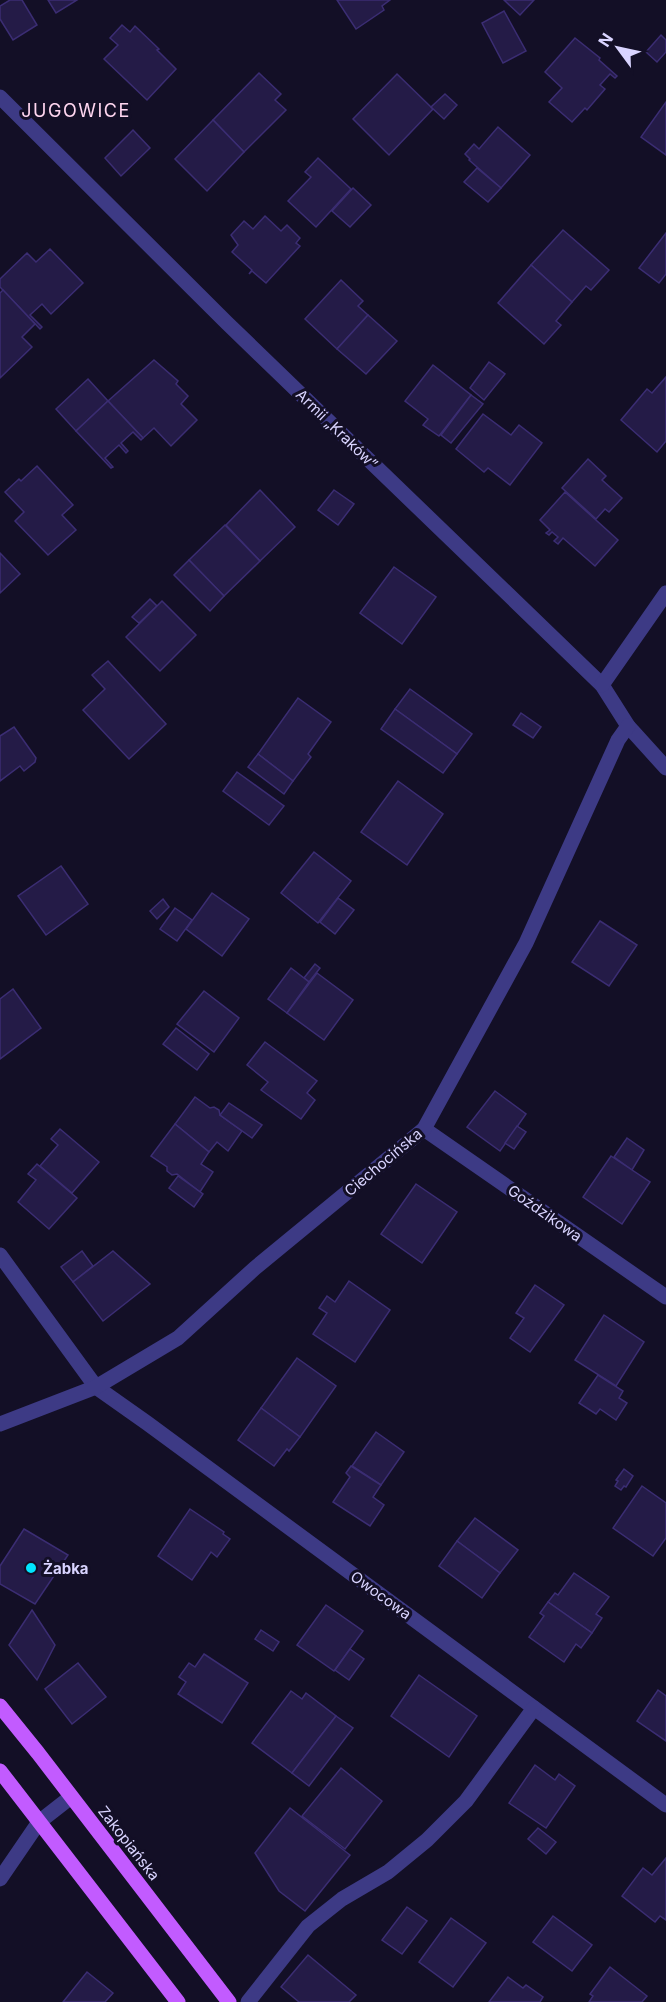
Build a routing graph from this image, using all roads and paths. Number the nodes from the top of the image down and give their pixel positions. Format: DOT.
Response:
graph roads {
  1 [pos="0,98"];
  2 [pos="666,593"];
  3 [pos="602,685"];
  4 [pos="628,726"];
  5 [pos="666,768"];
  6 [pos="424,1129"];
  7 [pos="0,1255"];
  8 [pos="666,1298"];
  9 [pos="96,1387"];
  10 [pos="0,1424"];
  11 [pos="0,1706"];
  12 [pos="534,1708"];
  13 [pos="0,1771"];
  14 [pos="71,1797"];
  15 [pos="666,1805"];
  16 [pos="39,1822"];
  17 [pos="0,1879"];
  18 [pos="178,2002"];
  19 [pos="230,2002"];
  20 [pos="248,2002"];
  1 -- 3 [label="street, Armii „Kraków”"];
  2 -- 3 [label="street"];
  3 -- 4 [label="street, Armii „Kraków”"];
  4 -- 5 [label="street, Armii „Kraków”"];
  4 -- 6 [label="street, Ciechocińska"];
  6 -- 8 [label="street, Goździkowa"];
  6 -- 9 [label="street, Ciechocińska"];
  7 -- 9 [label="street, Owocowa"];
  9 -- 10 [label="street, Ciechocińska"];
  9 -- 12 [label="street, Owocowa"];
  11 -- 14 [label="main road, Zakopiańska"];
  12 -- 15 [label="street, Owocowa"];
  12 -- 20 [label="street"];
  13 -- 16 [label="main road"];
  14 -- 16 [label="street"];
  14 -- 19 [label="main road, Zakopiańska"];
  16 -- 17 [label="street"];
  16 -- 18 [label="main road"];
}
